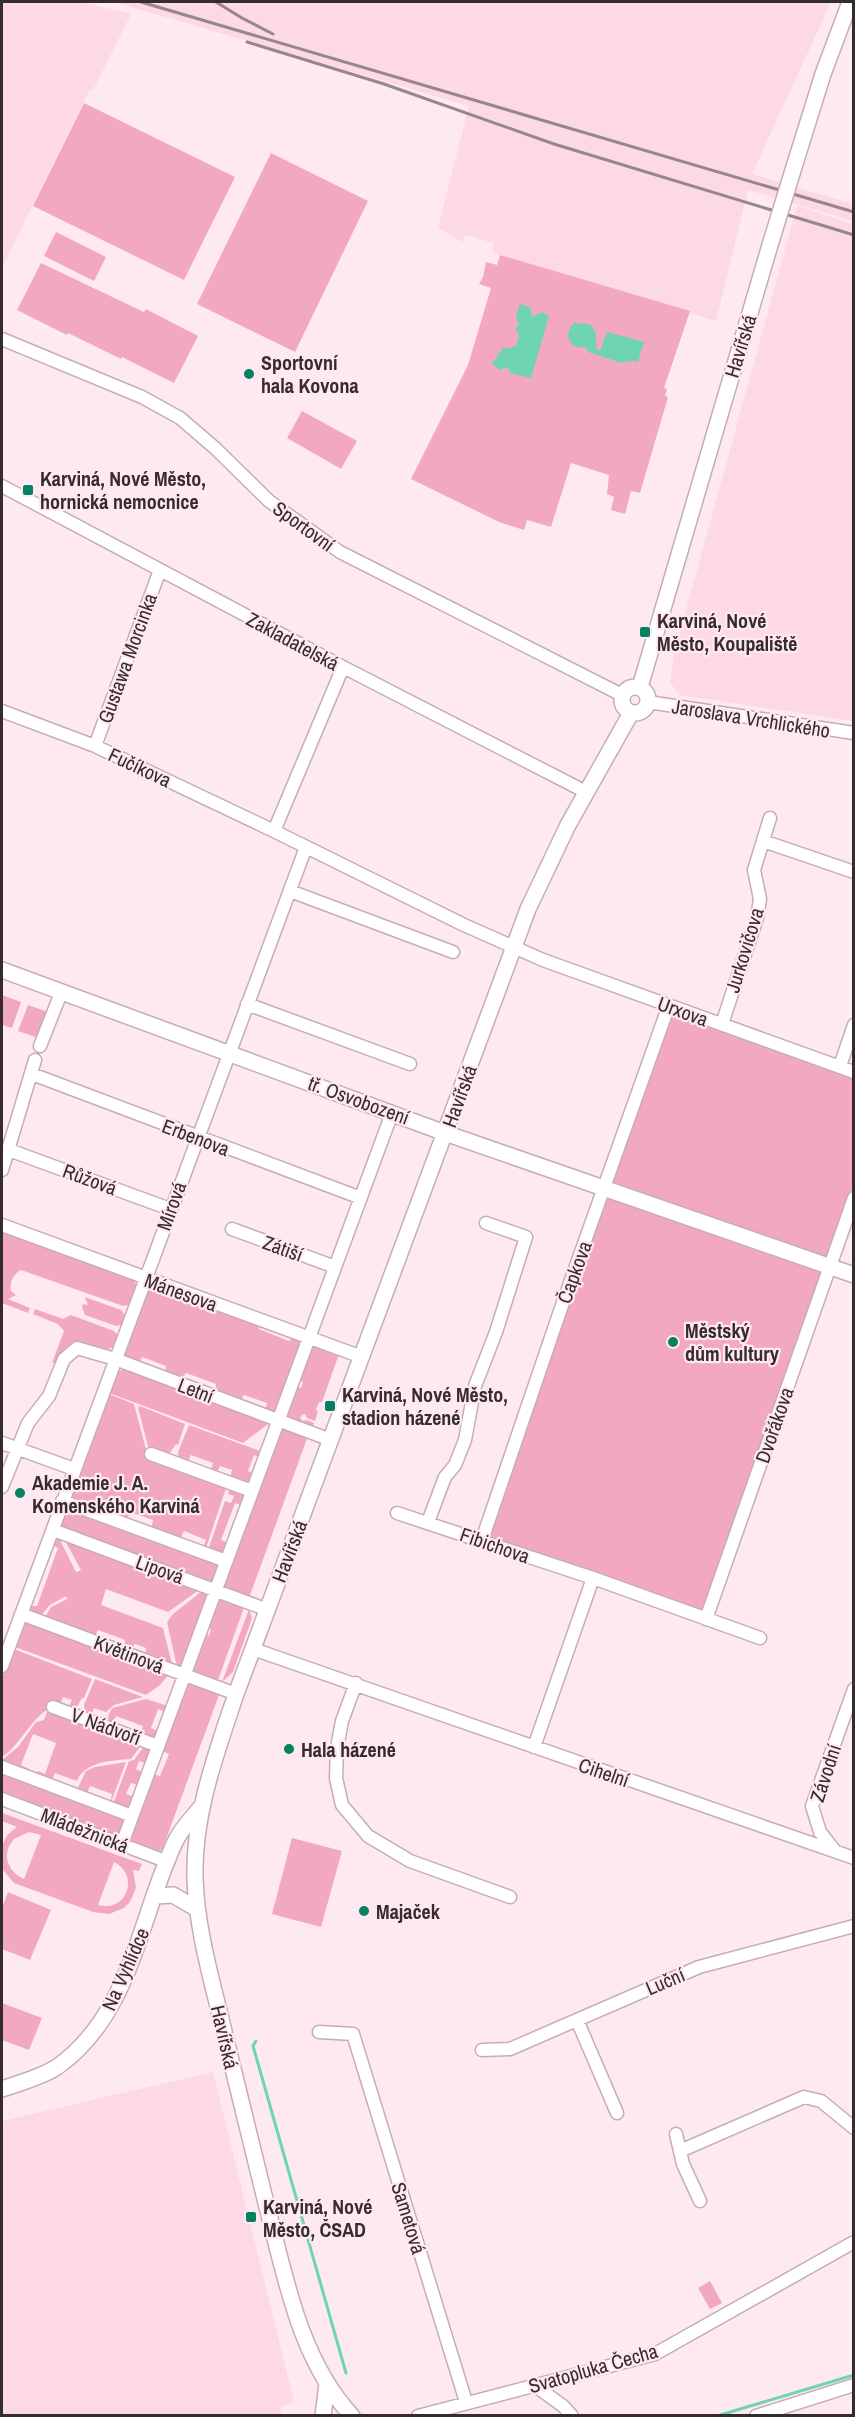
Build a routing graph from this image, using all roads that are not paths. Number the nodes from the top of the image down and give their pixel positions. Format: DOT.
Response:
graph roads {
  1 [pos="851,3"];
  2 [pos="2,339"];
  3 [pos="2,486"];
  4 [pos="160,570"];
  5 [pos="343,667"];
  6 [pos="640,687"];
  7 [pos="622,695"];
  8 [pos="648,702"];
  9 [pos="2,711"];
  10 [pos="631,712"];
  11 [pos="854,733"];
  12 [pos="95,746"];
  13 [pos="586,792"];
  14 [pos="770,818"];
  15 [pos="274,831"];
  16 [pos="762,841"];
  17 [pos="306,847"];
  18 [pos="854,872"];
  19 [pos="290,891"];
  20 [pos="514,947"];
  21 [pos="453,952"];
  22 [pos="2,970"];
  23 [pos="61,993"];
  24 [pos="247,1005"];
  25 [pos="669,1005"];
  26 [pos="722,1024"];
  27 [pos="854,1025"];
  28 [pos="40,1046"];
  29 [pos="228,1053"];
  30 [pos="35,1060"];
  31 [pos="410,1064"];
  32 [pos="840,1066"];
  33 [pos="854,1072"];
  34 [pos="32,1074"];
  35 [pos="392,1113"];
  36 [pos="445,1133"];
  37 [pos="196,1137"];
  38 [pos="9,1150"];
  39 [pos="2,1170"];
  40 [pos="604,1187"];
  41 [pos="361,1198"];
  42 [pos="854,1198"];
  43 [pos="170,1209"];
  44 [pos="486,1223"];
  45 [pos="2,1225"];
  46 [pos="232,1229"];
  47 [pos="335,1267"];
  48 [pos="830,1267"];
  49 [pos="854,1275"];
  50 [pos="145,1278"];
  51 [pos="309,1337"];
  52 [pos="362,1357"];
  53 [pos="115,1359"];
  54 [pos="278,1421"];
  55 [pos="331,1440"];
  56 [pos="2,1443"];
  57 [pos="16,1449"];
  58 [pos="151,1454"];
  59 [pos="74,1469"];
  60 [pos="2,1487"];
  61 [pos="252,1491"];
  62 [pos="62,1501"];
  63 [pos="397,1513"];
  64 [pos="428,1522"];
  65 [pos="53,1530"];
  66 [pos="482,1540"];
  67 [pos="226,1561"];
  68 [pos="593,1578"];
  69 [pos="216,1589"];
  70 [pos="268,1610"];
  71 [pos="21,1614"];
  72 [pos="706,1619"];
  73 [pos="760,1638"];
  74 [pos="253,1649"];
  75 [pos="2,1666"];
  76 [pos="184,1675"];
  77 [pos="356,1683"];
  78 [pos="854,1689"];
  79 [pos="236,1694"];
  80 [pos="53,1707"];
  81 [pos="158,1746"];
  82 [pos="534,1747"];
  83 [pos="2,1767"];
  84 [pos="2,1799"];
  85 [pos="201,1807"];
  86 [pos="132,1816"];
  87 [pos="122,1844"];
  88 [pos="836,1852"];
  89 [pos="854,1858"];
  90 [pos="168,1862"];
  91 [pos="155,1896"];
  92 [pos="510,1897"];
  93 [pos="197,1909"];
  94 [pos="854,1926"];
  95 [pos="577,2020"];
  96 [pos="319,2032"];
  97 [pos="482,2050"];
  98 [pos="2,2090"];
  99 [pos="616,2113"];
  100 [pos="854,2128"];
  101 [pos="676,2134"];
  102 [pos="680,2151"];
  103 [pos="700,2201"];
  104 [pos="854,2242"];
  105 [pos="327,2384"];
  106 [pos="534,2385"];
  107 [pos="854,2385"];
  108 [pos="466,2402"];
  109 [pos="323,2415"];
  110 [pos="352,2415"];
  111 [pos="418,2415"];
  112 [pos="572,2415"];
  113 [pos="756,2415"];
  1 -- 6 [label="street, Havířská, bridge"];
  2 -- 7 [label="street, Sportovní"];
  3 -- 4 [label="street, Zakladatelská"];
  4 -- 5 [label="street, Zakladatelská"];
  4 -- 12 [label="street, Gustawa Morcinka"];
  5 -- 13 [label="street, Zakladatelská"];
  5 -- 15 [label="street"];
  6 -- 7 [label="street"];
  6 -- 8 [label="street"];
  7 -- 10 [label="street"];
  8 -- 10 [label="street"];
  8 -- 11 [label="street, Jaroslava Vrchlického"];
  9 -- 12 [label="street, Fučíkova"];
  10 -- 13 [label="street, Havířská"];
  12 -- 15 [label="street, Fučíkova"];
  13 -- 20 [label="street, Havířská"];
  14 -- 16 [label="street, Jurkovičova"];
  15 -- 17 [label="street, Fučíkova"];
  16 -- 18 [label="street"];
  16 -- 26 [label="street, Jurkovičova"];
  17 -- 19 [label="street"];
  17 -- 20 [label="street, Fučíkova"];
  19 -- 21 [label="street"];
  19 -- 24 [label="street"];
  20 -- 25 [label="street, Urxova"];
  20 -- 36 [label="street, Havířská"];
  22 -- 23 [label="street, tř. Osvobození"];
  23 -- 28 [label="street"];
  23 -- 29 [label="street, tř. Osvobození"];
  24 -- 29 [label="street"];
  24 -- 31 [label="street"];
  25 -- 26 [label="street, Urxova"];
  25 -- 40 [label="street, Čapkova"];
  26 -- 32 [label="street, Urxova"];
  27 -- 32 [label="street"];
  29 -- 35 [label="street, tř. Osvobození"];
  29 -- 37 [label="street, Mírová"];
  30 -- 34 [label="street"];
  32 -- 33 [label="street, Urxova"];
  34 -- 37 [label="street, Erbenova"];
  34 -- 38 [label="street"];
  35 -- 36 [label="street, tř. Osvobození"];
  35 -- 41 [label="street"];
  36 -- 40 [label="street, tř. Osvobození"];
  36 -- 52 [label="street, Havířská"];
  37 -- 41 [label="street, Erbenova"];
  37 -- 43 [label="street, Mírová"];
  38 -- 39 [label="street"];
  38 -- 43 [label="street, Růžová"];
  40 -- 48 [label="street, tř. Osvobození"];
  40 -- 66 [label="street, Čapkova"];
  41 -- 47 [label="street"];
  42 -- 48 [label="street, Dvořákova"];
  43 -- 50 [label="street, Mírová"];
  44 -- 64 [label="street"];
  45 -- 50 [label="street, Mánesova"];
  46 -- 47 [label="street, Zátiší"];
  47 -- 51 [label="street"];
  48 -- 49 [label="street, tř. Osvobození"];
  48 -- 72 [label="street, Dvořákova"];
  50 -- 51 [label="street, Mánesova"];
  50 -- 53 [label="street, Mírová"];
  51 -- 52 [label="street, Mánesova"];
  51 -- 54 [label="street"];
  52 -- 55 [label="street, Havířská"];
  53 -- 54 [label="street, Letní"];
  53 -- 57 [label="street"];
  53 -- 59 [label="street, Mírová"];
  54 -- 55 [label="street, Letní"];
  54 -- 61 [label="street"];
  55 -- 70 [label="street, Havířská"];
  56 -- 57 [label="street"];
  57 -- 59 [label="street"];
  57 -- 60 [label="street"];
  58 -- 61 [label="street"];
  59 -- 62 [label="street, Mírová"];
  61 -- 67 [label="street"];
  62 -- 65 [label="street, Mírová"];
  62 -- 67 [label="street, Lipová"];
  63 -- 64 [label="street, Fibichova"];
  64 -- 66 [label="street, Fibichova"];
  65 -- 69 [label="street, Lipová"];
  65 -- 71 [label="street, Mírová"];
  66 -- 68 [label="street, Fibichova"];
  67 -- 69 [label="street"];
  68 -- 72 [label="street, Fibichova"];
  68 -- 82 [label="street"];
  69 -- 70 [label="street, Lipová"];
  69 -- 76 [label="street"];
  70 -- 74 [label="street, Havířská"];
  71 -- 75 [label="street, Mírová"];
  71 -- 76 [label="street, Květinová"];
  72 -- 73 [label="street, Fibichova"];
  74 -- 77 [label="street, Cihelní"];
  74 -- 79 [label="street, Havířská"];
  76 -- 79 [label="street, Květinová"];
  76 -- 81 [label="street"];
  77 -- 82 [label="street, Cihelní"];
  77 -- 92 [label="street"];
  78 -- 88 [label="street, Závodní"];
  79 -- 85 [label="street, Havířská"];
  80 -- 81 [label="street, V Nádvoří"];
  81 -- 86 [label="street"];
  82 -- 88 [label="street, Cihelní"];
  83 -- 86 [label="street, Mládežnická"];
  84 -- 87 [label="street, Mládežnická"];
  85 -- 90 [label="street, Na Vyhlídce"];
  85 -- 93 [label="street, Havířská"];
  86 -- 87 [label="street"];
  87 -- 90 [label="street, Mládežnická"];
  88 -- 89 [label="street, Cihelní"];
  90 -- 91 [label="street, Na Vyhlídce"];
  91 -- 93 [label="street"];
  91 -- 98 [label="street, Na Vyhlídce"];
  93 -- 105 [label="street, Havířská"];
  94 -- 95 [label="street, Luční"];
  95 -- 97 [label="street, Luční"];
  95 -- 99 [label="street"];
  96 -- 108 [label="street, Sametová"];
  100 -- 102 [label="street"];
  101 -- 102 [label="street"];
  102 -- 103 [label="street"];
  104 -- 106 [label="street, Svatopluka Čecha"];
  105 -- 109 [label="street"];
  105 -- 110 [label="street, Havířská"];
  106 -- 108 [label="street, Svatopluka Čecha"];
  106 -- 112 [label="street"];
  107 -- 113 [label="street"];
  108 -- 111 [label="street, Svatopluka Čecha"];
}
